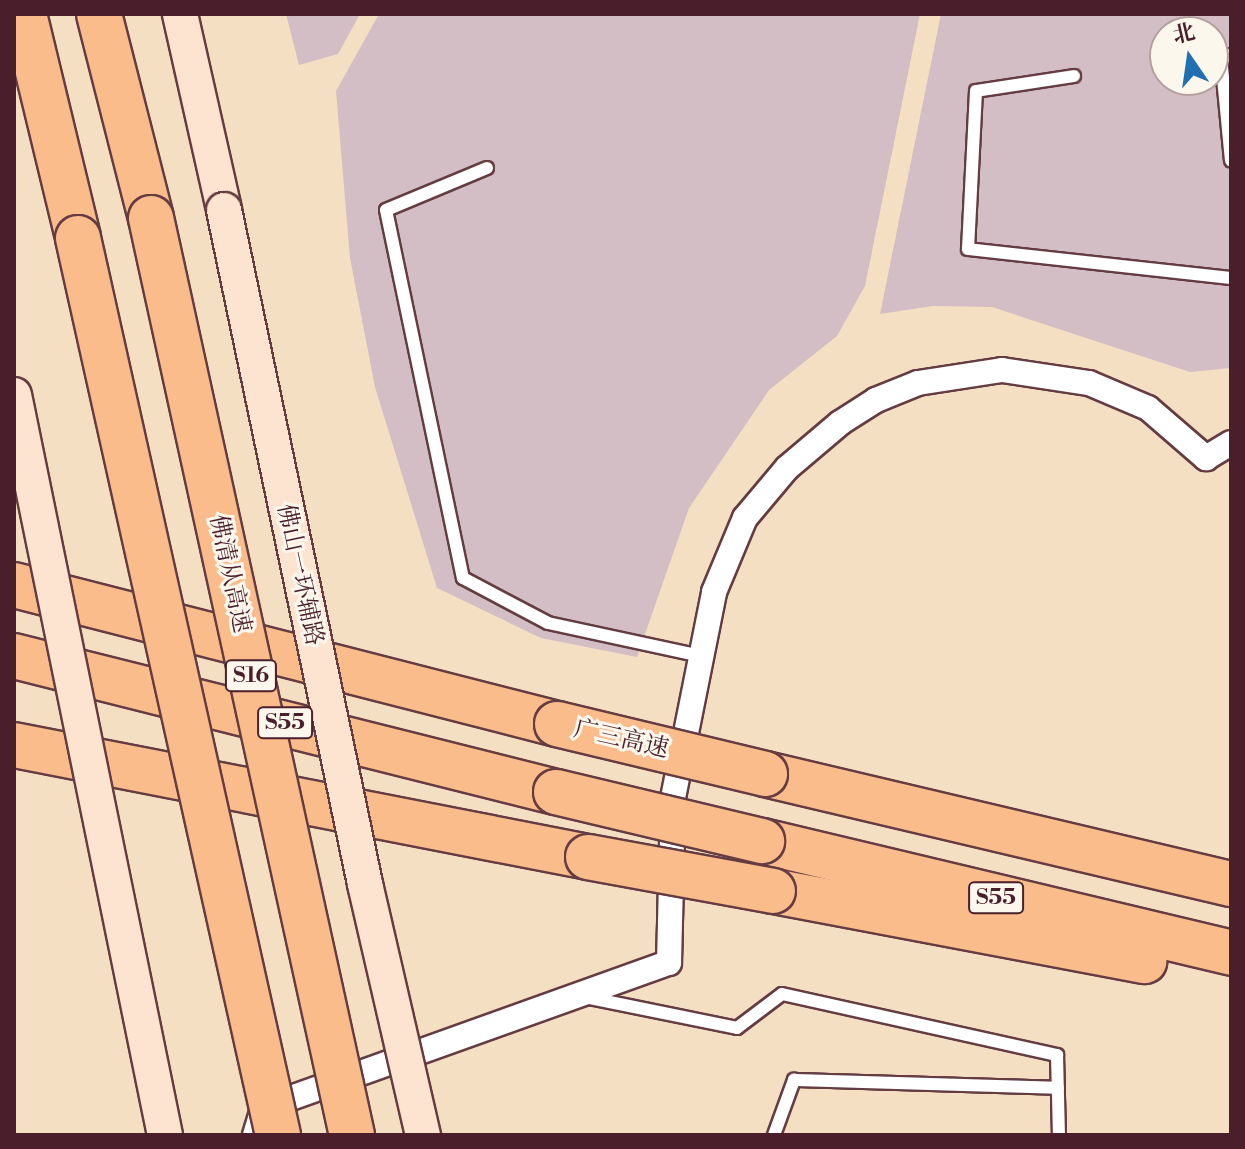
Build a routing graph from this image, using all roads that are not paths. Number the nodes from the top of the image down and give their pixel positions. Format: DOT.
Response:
graph roads {
  1 [pos="24,14"];
  2 [pos="99,14"];
  3 [pos="180,14"];
  4 [pos="1231,55"];
  5 [pos="1074,76"];
  6 [pos="1231,161"];
  7 [pos="487,168"];
  8 [pos="1231,278"];
  9 [pos="14,395"];
  10 [pos="1231,443"];
  11 [pos="14,585"];
  12 [pos="14,656"];
  13 [pos="701,656"];
  14 [pos="14,745"];
  15 [pos="1231,884"];
  16 [pos="1231,953"];
  17 [pos="1231,976"];
  18 [pos="578,996"];
  19 [pos="1058,1088"];
  20 [pos="165,1135"];
  21 [pos="255,1135"];
  22 [pos="278,1135"];
  23 [pos="352,1135"];
  24 [pos="423,1135"];
  25 [pos="774,1135"];
  26 [pos="1059,1135"];
  1 -- 22 [label="highway, bridge"];
  2 -- 23 [label="highway, 佛清从高速 / S16, bridge"];
  3 -- 24 [label="main road, 佛山一环辅路, bridge"];
  4 -- 6 [label="lane"];
  5 -- 8 [label="lane"];
  7 -- 13 [label="lane"];
  9 -- 20 [label="main road, bridge"];
  10 -- 13 [label="street"];
  11 -- 15 [label="highway, 广三高速, bridge"];
  12 -- 16 [label="highway, S55, bridge"];
  13 -- 18 [label="street"];
  14 -- 17 [label="highway, bridge"];
  18 -- 19 [label="lane"];
  18 -- 21 [label="street"];
  19 -- 25 [label="lane"];
  19 -- 26 [label="lane"];
}
